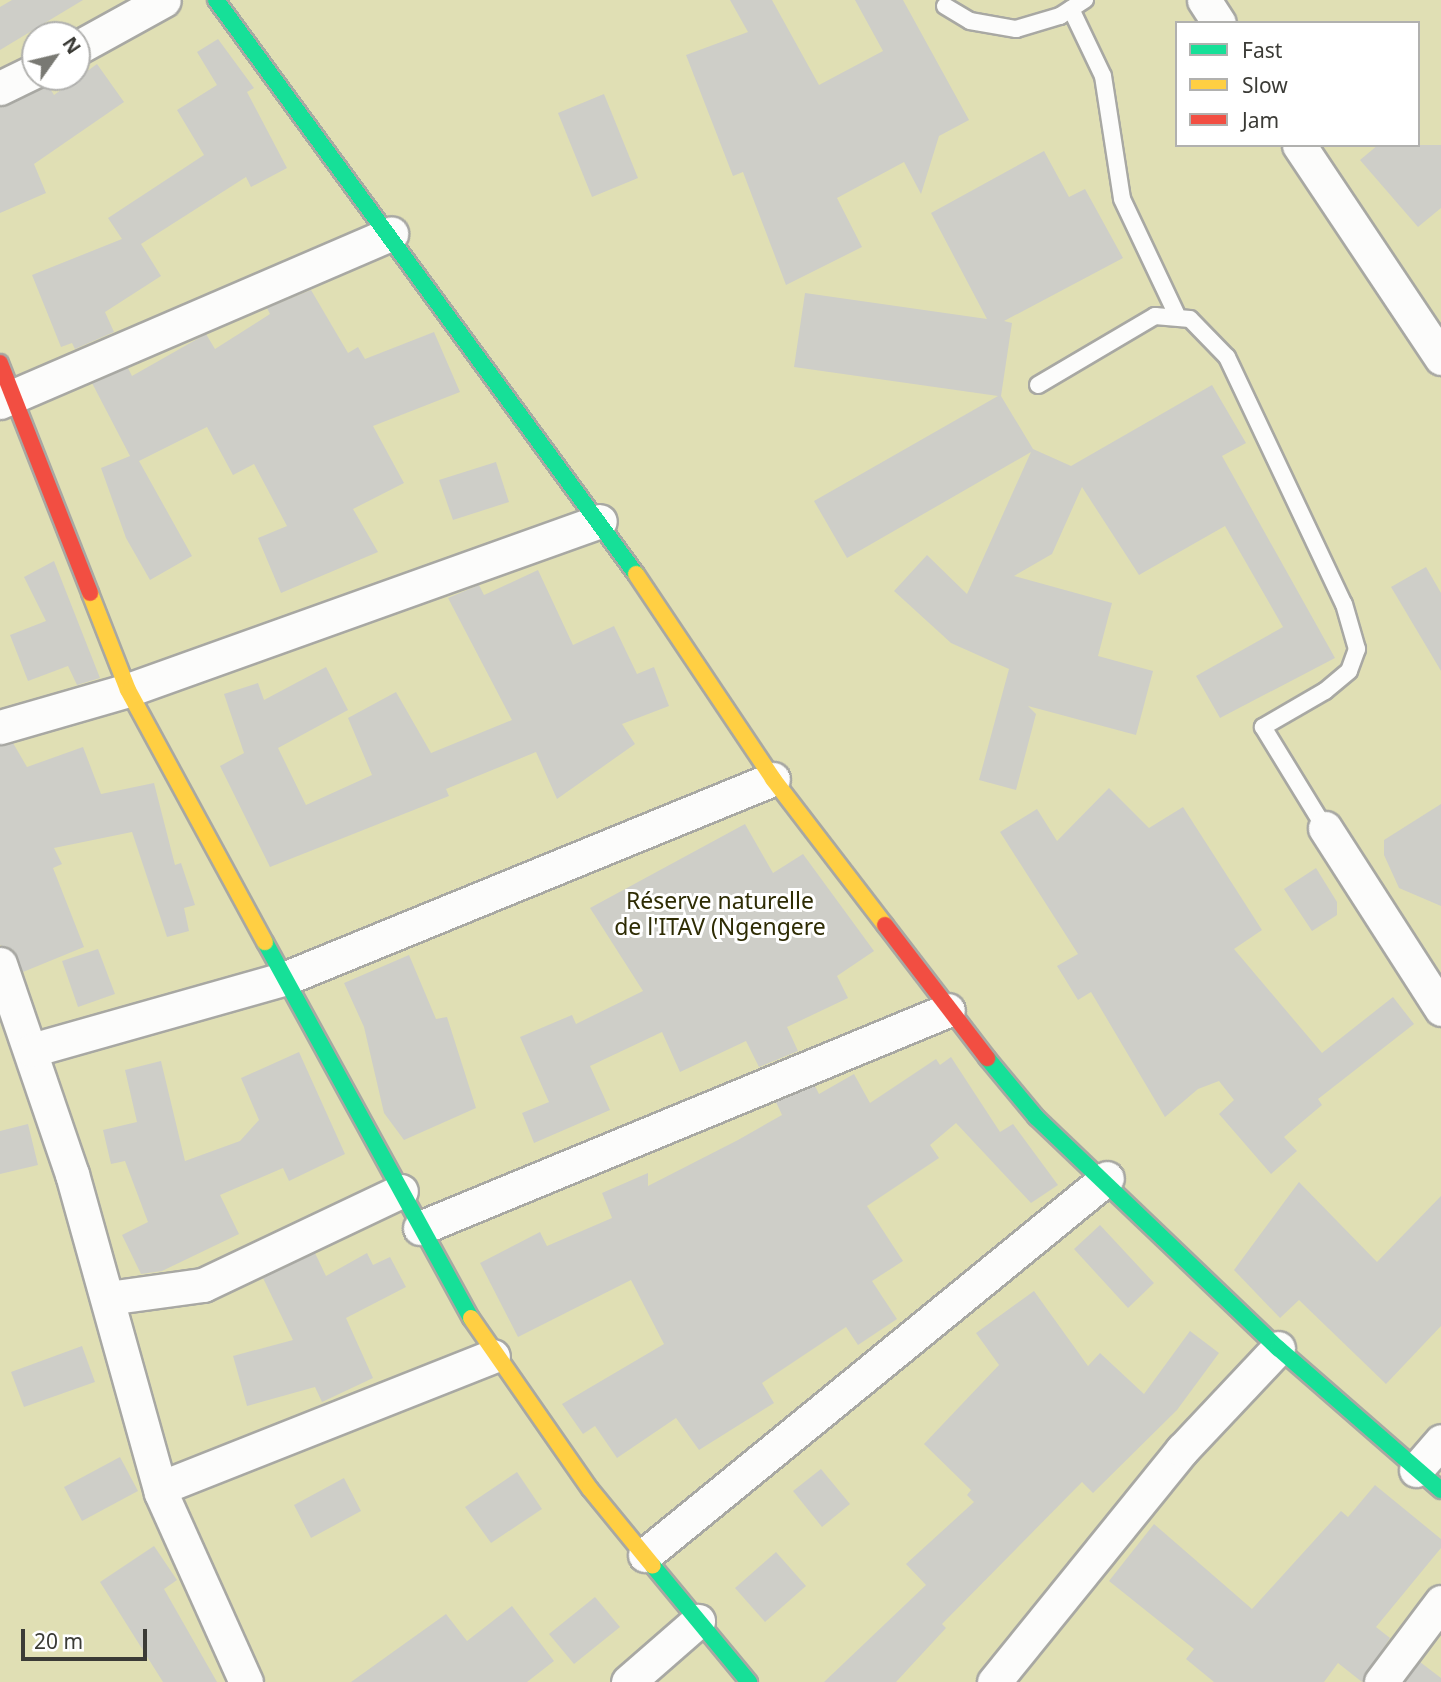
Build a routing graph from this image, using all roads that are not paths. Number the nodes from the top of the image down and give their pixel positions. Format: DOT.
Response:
graph roads {
  1 [pos="164,0"];
  2 [pos="216,0"];
  3 [pos="1204,0"];
  4 [pos="1078,4"];
  5 [pos="945,6"];
  6 [pos="1218,21"];
  7 [pos="91,40"];
  8 [pos="21,78"];
  9 [pos="0,88"];
  10 [pos="1300,147"];
  11 [pos="391,234"];
  12 [pos="1176,313"];
  13 [pos="1441,358"];
  14 [pos="0,363"];
  15 [pos="1038,385"];
  16 [pos="8,400"];
  17 [pos="600,522"];
  18 [pos="128,690"];
  19 [pos="0,727"];
  20 [pos="773,779"];
  21 [pos="1325,828"];
  22 [pos="0,964"];
  23 [pos="286,978"];
  24 [pos="1441,1009"];
  25 [pos="948,1010"];
  26 [pos="32,1050"];
  27 [pos="1107,1178"];
  28 [pos="401,1191"];
  29 [pos="421,1228"];
  30 [pos="108,1298"];
  31 [pos="1278,1348"];
  32 [pos="493,1356"];
  33 [pos="1441,1441"];
  34 [pos="1429,1480"];
  35 [pos="160,1488"];
  36 [pos="645,1555"];
  37 [pos="1441,1602"];
  38 [pos="698,1621"];
  39 [pos="246,1682"];
  40 [pos="628,1682"];
  41 [pos="750,1682"];
  42 [pos="994,1682"];
  43 [pos="1381,1682"];
  1 -- 7 [label="street"];
  2 -- 11 [label="street"];
  3 -- 6 [label="street"];
  4 -- 5 [label="lane"];
  4 -- 12 [label="lane"];
  8 -- 9 [label="street"];
  10 -- 13 [label="street"];
  11 -- 16 [label="street"];
  11 -- 17 [label="street"];
  12 -- 15 [label="lane"];
  12 -- 21 [label="lane"];
  14 -- 16 [label="street"];
  16 -- 18 [label="street"];
  17 -- 18 [label="street"];
  17 -- 20 [label="street"];
  18 -- 19 [label="street"];
  18 -- 23 [label="street"];
  20 -- 23 [label="street"];
  20 -- 25 [label="street"];
  21 -- 24 [label="street"];
  22 -- 26 [label="street"];
  23 -- 26 [label="street"];
  23 -- 28 [label="street"];
  25 -- 27 [label="street"];
  25 -- 29 [label="street"];
  26 -- 30 [label="street"];
  27 -- 31 [label="street"];
  27 -- 36 [label="street"];
  28 -- 29 [label="street"];
  28 -- 30 [label="street"];
  29 -- 32 [label="street"];
  30 -- 35 [label="street"];
  31 -- 34 [label="street"];
  31 -- 42 [label="street"];
  32 -- 35 [label="street"];
  32 -- 36 [label="street"];
  33 -- 34 [label="street"];
  35 -- 39 [label="street"];
  36 -- 38 [label="street"];
  37 -- 43 [label="street"];
  38 -- 40 [label="street"];
  38 -- 41 [label="street"];
}
